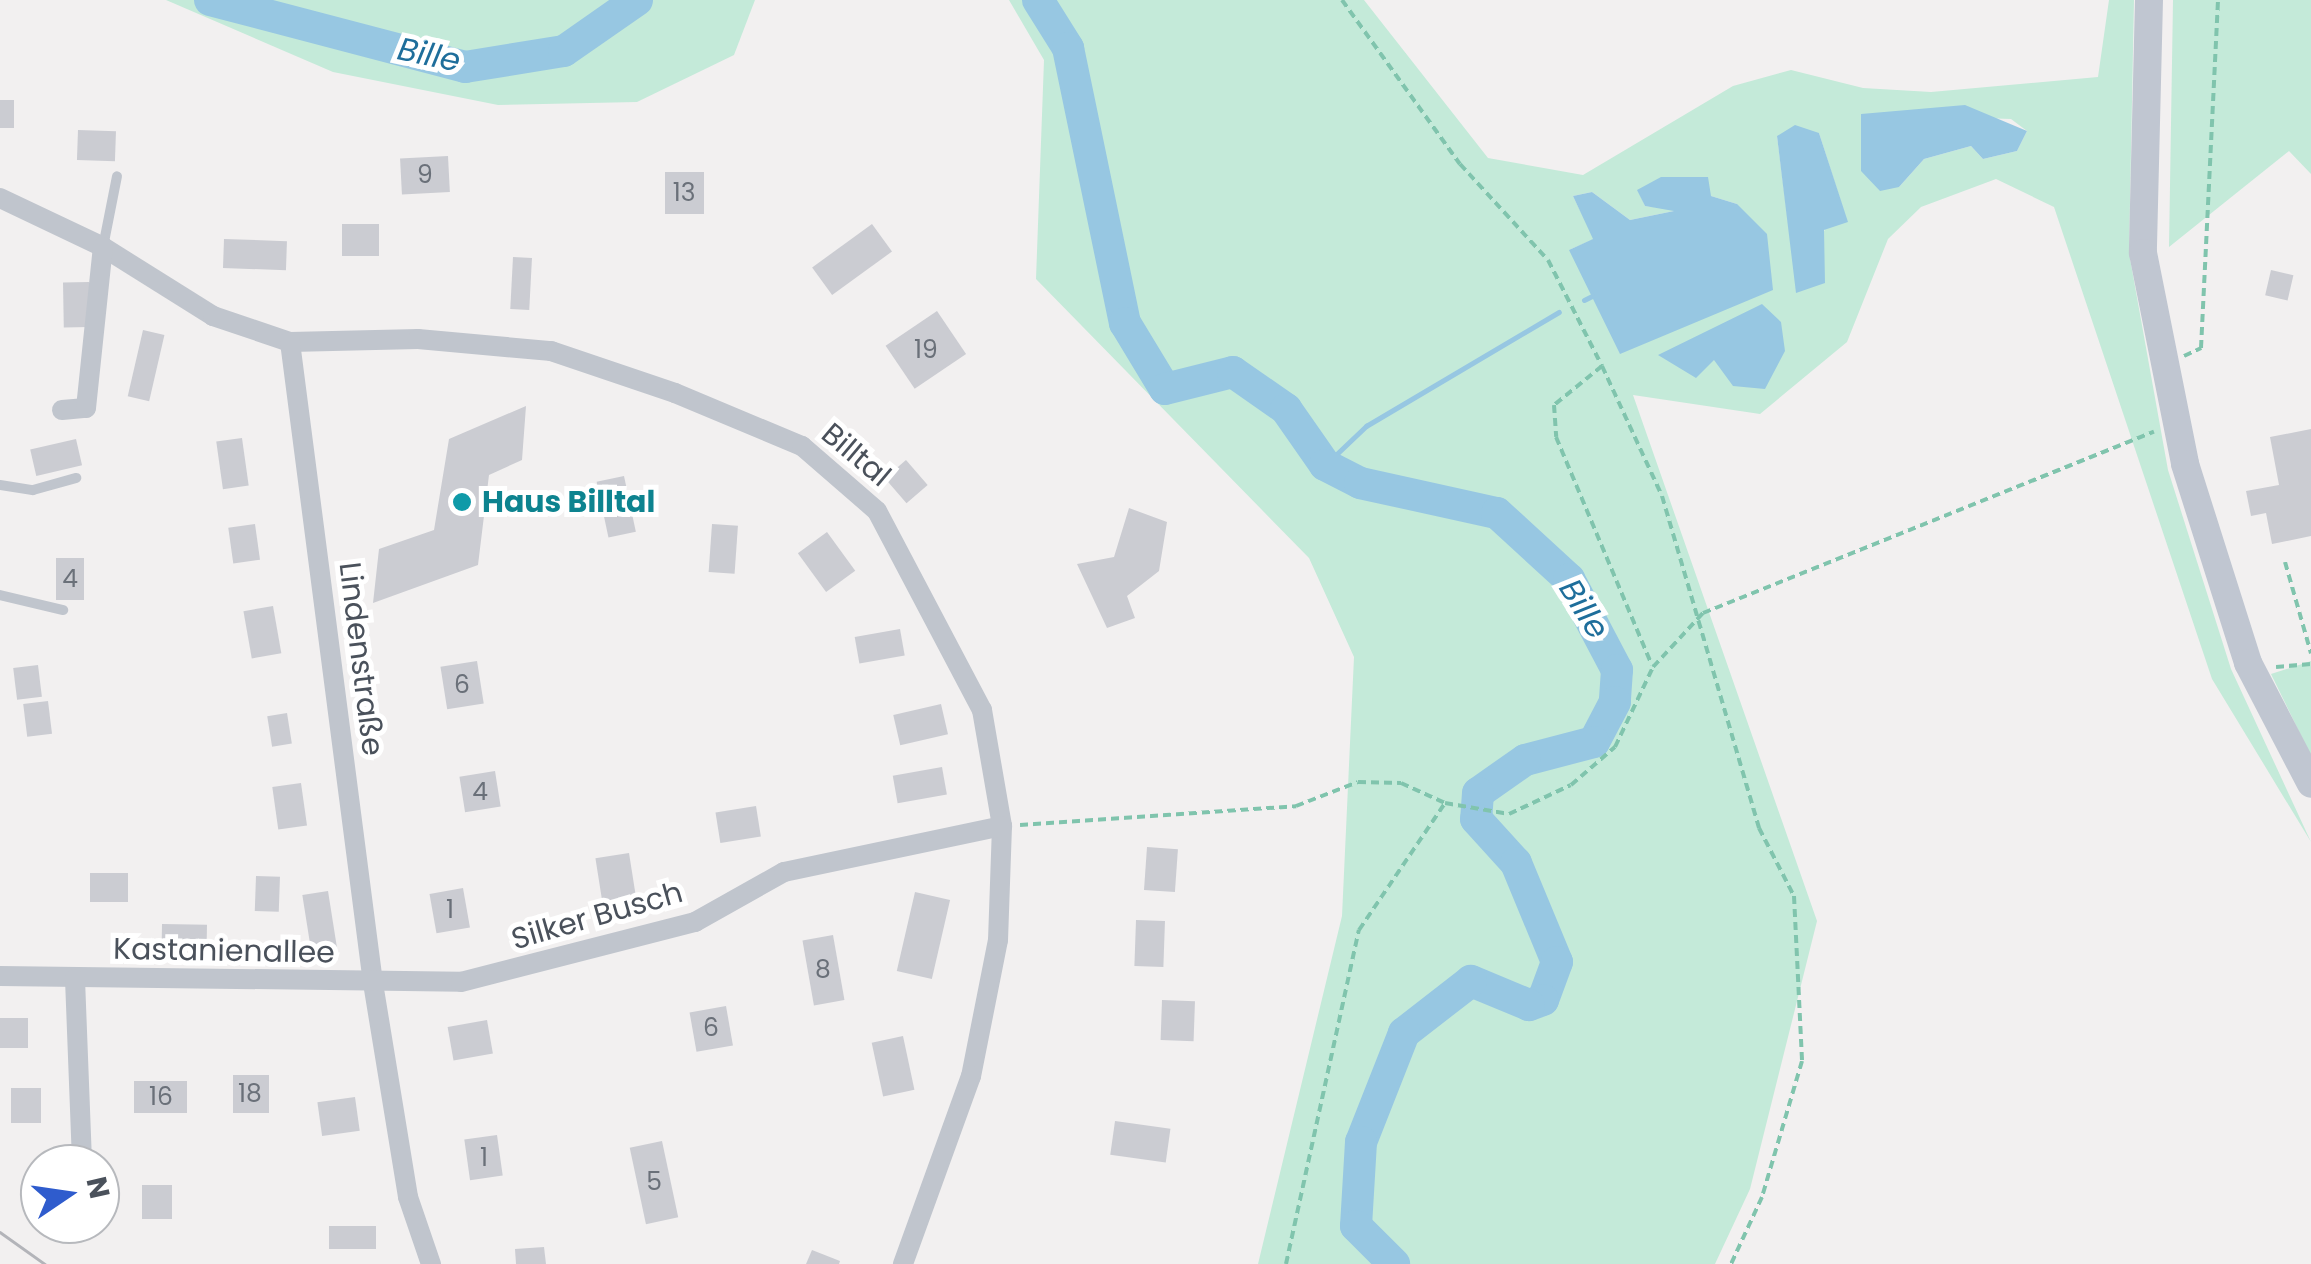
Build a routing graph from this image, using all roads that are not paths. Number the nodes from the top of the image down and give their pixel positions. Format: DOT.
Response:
graph roads {
  1 [pos="2149,0"];
  2 [pos="118,176"];
  3 [pos="0,198"];
  4 [pos="103,246"];
  5 [pos="290,342"];
  6 [pos="62,410"];
  7 [pos="76,478"];
  8 [pos="0,485"];
  9 [pos="0,595"];
  10 [pos="63,610"];
  11 [pos="2311,784"];
  12 [pos="1002,826"];
  13 [pos="0,976"];
  14 [pos="75,979"];
  15 [pos="373,983"];
  16 [pos="81,1144"];
  17 [pos="431,1264"];
  18 [pos="904,1264"];
  1 -- 11 [label="main road"];
  2 -- 4 [label="lane"];
  3 -- 4 [label="street, Billtal"];
  4 -- 5 [label="street, Billtal"];
  4 -- 6 [label="street"];
  5 -- 12 [label="street, Billtal"];
  5 -- 15 [label="street, Lindenstraße"];
  7 -- 8 [label="lane"];
  9 -- 10 [label="lane"];
  12 -- 15 [label="street, Silker Busch"];
  12 -- 18 [label="street, Billtal"];
  13 -- 14 [label="street, Kastanienallee"];
  14 -- 15 [label="street, Kastanienallee"];
  14 -- 16 [label="street, Kastanienallee"];
  15 -- 17 [label="street, Lindenstraße"];
}
